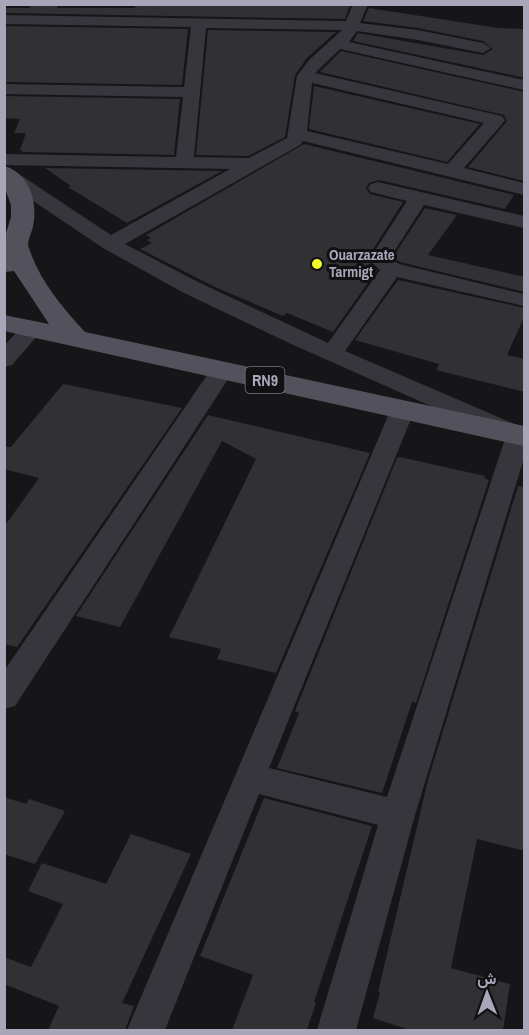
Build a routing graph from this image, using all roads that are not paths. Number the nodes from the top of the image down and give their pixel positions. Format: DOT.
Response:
graph roads {
  1 [pos="183,4"];
  2 [pos="361,4"];
  3 [pos="4,20"];
  4 [pos="178,24"];
  5 [pos="199,24"];
  6 [pos="351,26"];
  7 [pos="338,44"];
  8 [pos="483,48"];
  9 [pos="304,76"];
  10 [pos="525,85"];
  11 [pos="4,89"];
  12 [pos="191,92"];
  13 [pos="298,134"];
  14 [pos="184,163"];
  15 [pos="254,164"];
  16 [pos="8,171"];
  17 [pos="452,171"];
  18 [pos="499,183"];
  19 [pos="378,188"];
  20 [pos="525,189"];
  21 [pos="419,198"];
  22 [pos="480,212"];
  23 [pos="525,222"];
  24 [pos="110,244"];
  25 [pos="10,256"];
  26 [pos="392,269"];
  27 [pos="525,300"];
  28 [pos="18,326"];
  29 [pos="76,339"];
  30 [pos="332,353"];
  31 [pos="4,360"];
  32 [pos="222,370"];
  33 [pos="403,410"];
  34 [pos="522,435"];
  35 [pos="4,697"];
  36 [pos="249,777"];
  37 [pos="398,814"];
  38 [pos="146,1030"];
  39 [pos="337,1030"];
  1 -- 4 [label="street"];
  2 -- 6 [label="street"];
  3 -- 4 [label="street"];
  4 -- 5 [label="street"];
  5 -- 6 [label="street"];
  5 -- 12 [label="street"];
  6 -- 7 [label="street"];
  6 -- 8 [label="street"];
  7 -- 9 [label="street"];
  7 -- 10 [label="street"];
  9 -- 13 [label="street"];
  9 -- 17 [label="street"];
  11 -- 12 [label="street"];
  12 -- 14 [label="street"];
  13 -- 15 [label="street"];
  13 -- 17 [label="street"];
  14 -- 15 [label="street"];
  14 -- 16 [label="street"];
  15 -- 24 [label="street"];
  16 -- 24 [label="street"];
  16 -- 25 [label="main road"];
  17 -- 18 [label="street"];
  18 -- 20 [label="street"];
  18 -- 22 [label="street"];
  19 -- 21 [label="street"];
  21 -- 22 [label="street"];
  21 -- 26 [label="street"];
  22 -- 23 [label="street"];
  24 -- 30 [label="street"];
  25 -- 29 [label="main road"];
  26 -- 27 [label="street"];
  26 -- 30 [label="street"];
  28 -- 29 [label="main road, RN9"];
  28 -- 31 [label="street"];
  29 -- 32 [label="main road, RN9"];
  30 -- 34 [label="street"];
  32 -- 33 [label="main road, RN9"];
  32 -- 35 [label="street"];
  33 -- 34 [label="main road, RN9"];
  33 -- 36 [label="street"];
  34 -- 37 [label="street"];
  36 -- 37 [label="street"];
  36 -- 38 [label="street"];
  37 -- 39 [label="street"];
}
